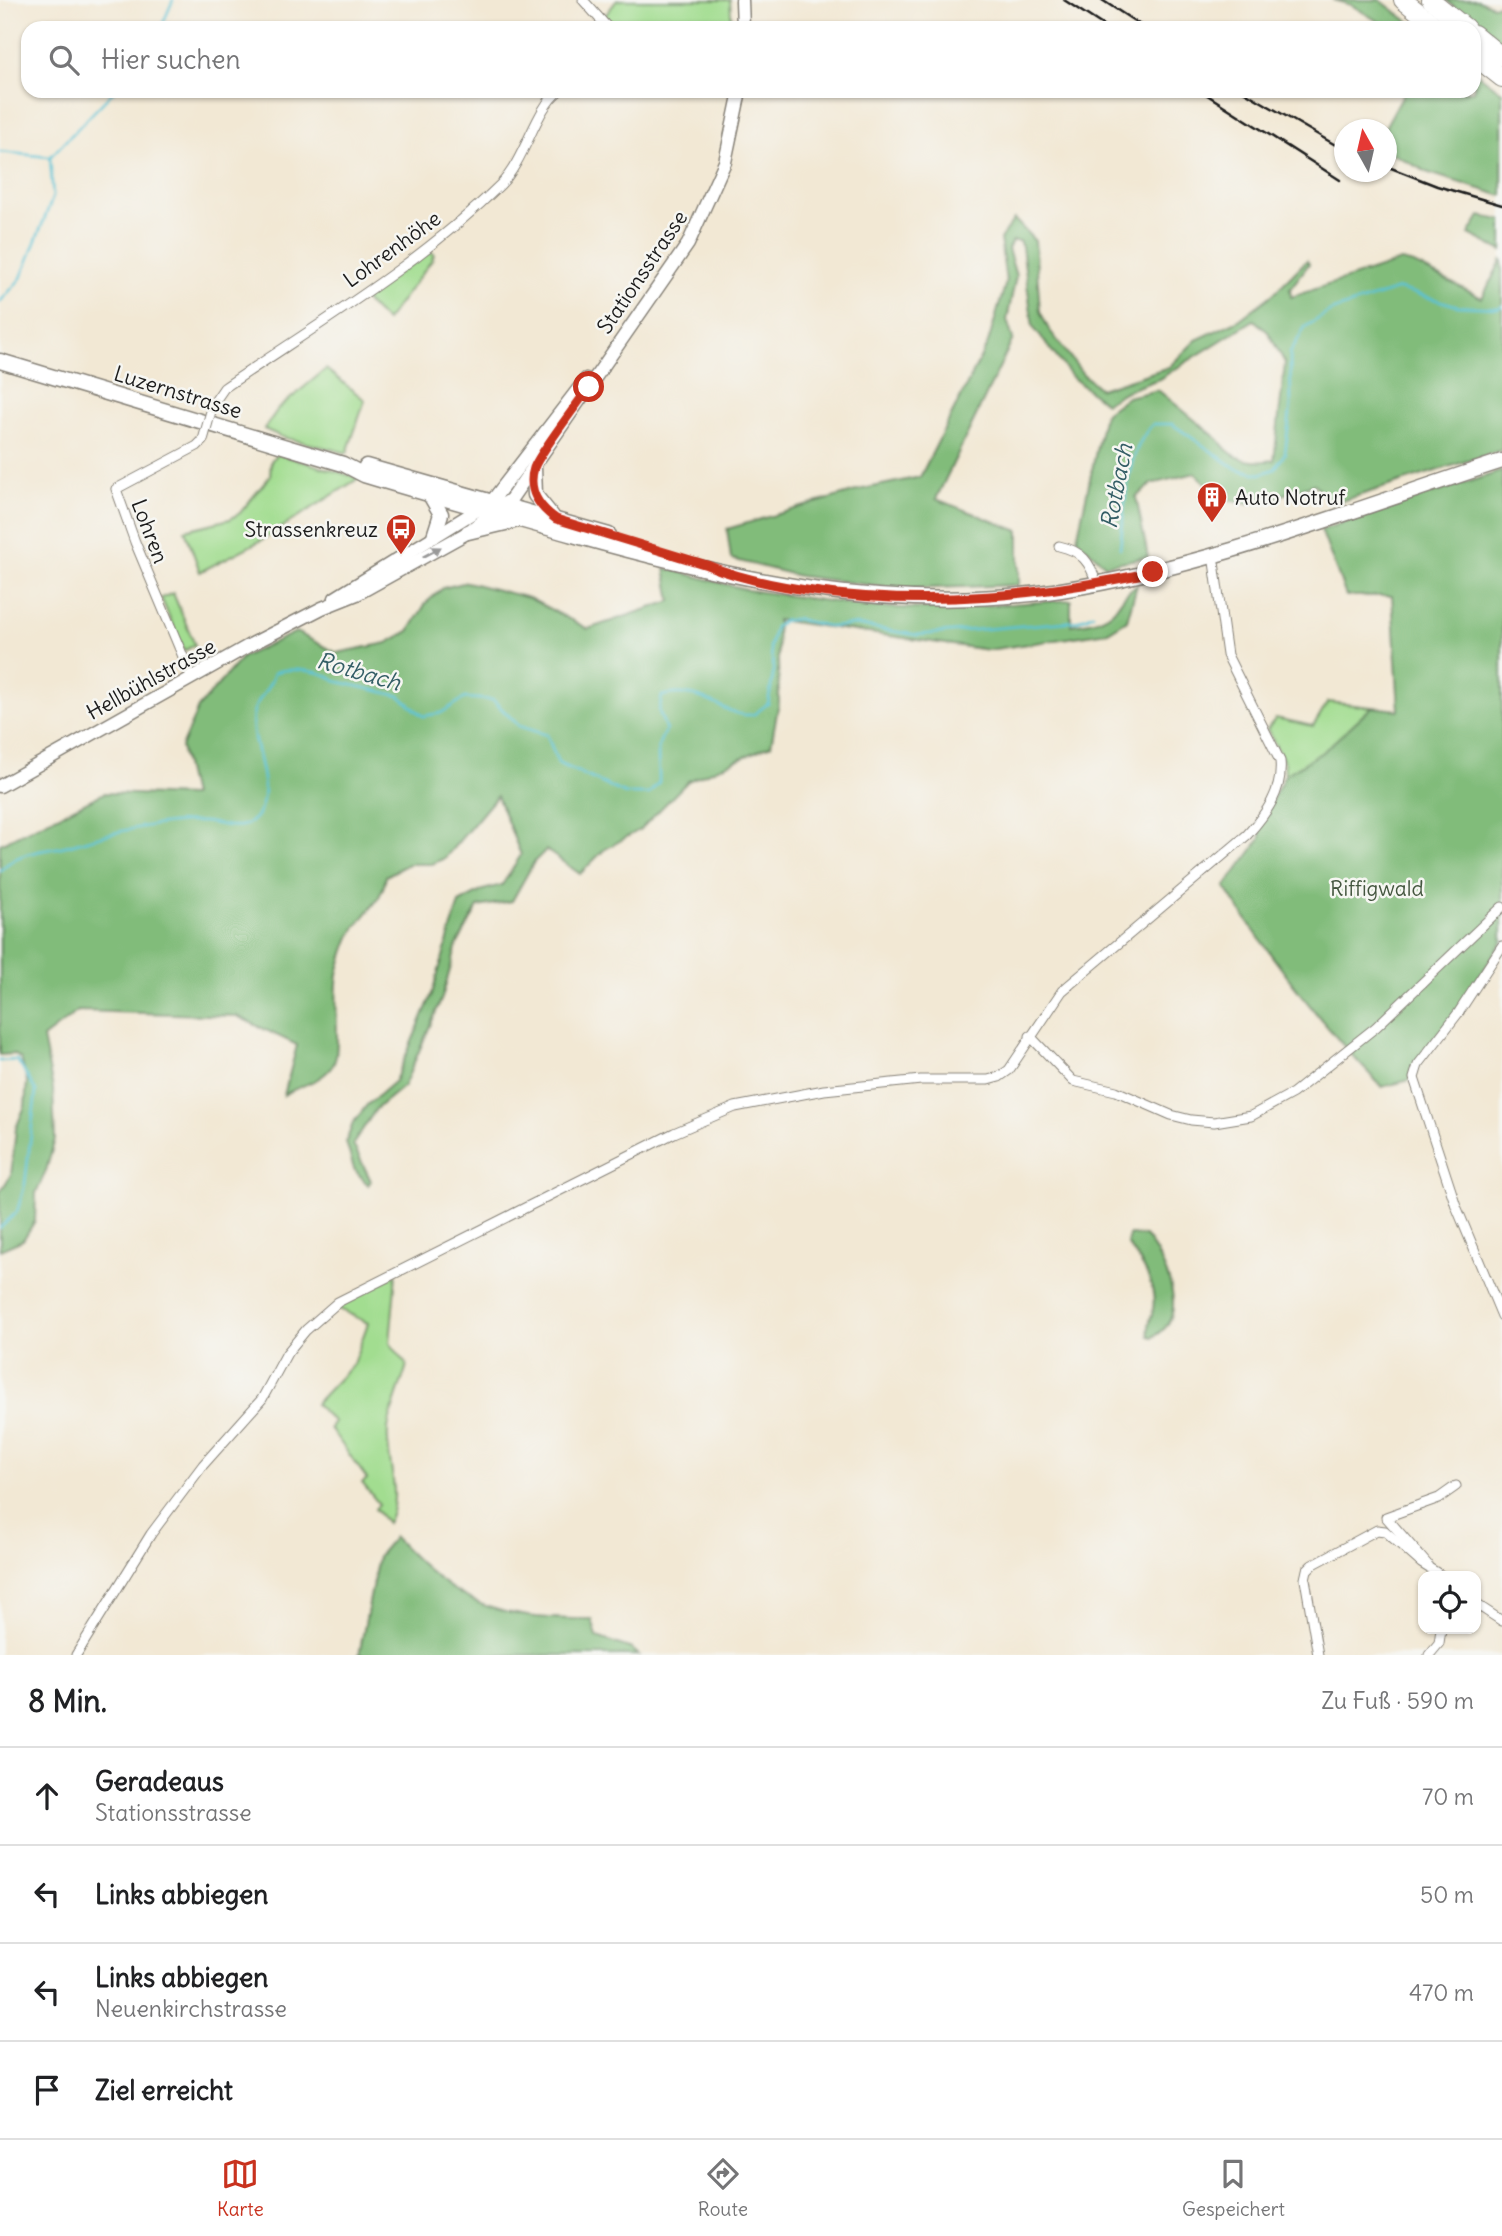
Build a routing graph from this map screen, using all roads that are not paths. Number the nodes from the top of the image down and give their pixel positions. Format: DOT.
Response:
graph roads {
  1 [pos="583,0"];
  2 [pos="742,0"];
  3 [pos="1403,0"];
  4 [pos="1431,0"];
  5 [pos="602,21"];
  6 [pos="743,21"];
  7 [pos="1429,21"];
  8 [pos="1457,21"];
  9 [pos="1481,40"];
  10 [pos="1502,57"];
  11 [pos="1481,62"];
  12 [pos="1502,78"];
  13 [pos="551,98"];
  14 [pos="739,98"];
  15 [pos="610,353"];
  16 [pos="0,361"];
  17 [pos="203,440"];
  18 [pos="1502,461"];
  19 [pos="343,464"];
  20 [pos="534,467"];
  21 [pos="430,495"];
  22 [pos="493,507"];
  23 [pos="556,519"];
  24 [pos="521,521"];
  25 [pos="468,532"];
  26 [pos="434,536"];
  27 [pos="1059,546"];
  28 [pos="1213,555"];
  29 [pos="730,575"];
  30 [pos="1097,584"];
  31 [pos="322,608"];
  32 [pos="192,678"];
  33 [pos="0,786"];
  34 [pos="1502,907"];
  35 [pos="1502,946"];
  36 [pos="1030,1036"];
  37 [pos="1502,1316"];
  38 [pos="1456,1486"];
  39 [pos="1427,1564"];
  40 [pos="1436,1571"];
  41 [pos="1481,1607"];
  42 [pos="1502,1620"];
  43 [pos="1440,1634"];
  44 [pos="76,1655"];
  45 [pos="1318,1655"];
  46 [pos="1429,1655"];
  1 -- 5 [label="street"];
  2 -- 6 [label="main road"];
  3 -- 7 [label="highway"];
  4 -- 8 [label="highway"];
  9 -- 10 [label="highway"];
  11 -- 12 [label="highway"];
  13 -- 17 [label="street, Lohrenhöhe, bridge"];
  14 -- 15 [label="main road, Stationsstrasse"];
  15 -- 20 [label="main road, Stationsstrasse"];
  15 -- 22 [label="main road, Stationsstrasse"];
  16 -- 19 [label="main road, Luzernstrasse"];
  17 -- 32 [label="street, Lohren"];
  18 -- 28 [label="main road"];
  19 -- 21 [label="main road"];
  19 -- 22 [label="main road"];
  20 -- 22 [label="main road, Stationsstrasse"];
  20 -- 23 [label="main road"];
  21 -- 22 [label="main road"];
  21 -- 26 [label="main road"];
  22 -- 23 [label="main road"];
  22 -- 24 [label="main road"];
  22 -- 25 [label="main road, Hellbühlstrasse"];
  22 -- 26 [label="main road, Hellbühlstrasse"];
  23 -- 29 [label="main road"];
  24 -- 25 [label="main road"];
  24 -- 29 [label="main road"];
  31 -- 25 [label="main road, Hellbühlstrasse, one-way"];
  26 -- 31 [label="main road, Hellbühlstrasse"];
  27 -- 30 [label="street"];
  28 -- 30 [label="main road"];
  28 -- 36 [label="street"];
  29 -- 30 [label="main road"];
  31 -- 32 [label="main road, Hellbühlstrasse"];
  32 -- 33 [label="main road, Hellbühlstrasse"];
  34 -- 36 [label="street"];
  35 -- 37 [label="street"];
  36 -- 44 [label="street"];
  38 -- 39 [label="street"];
  39 -- 40 [label="street"];
  39 -- 45 [label="street"];
  41 -- 42 [label="street"];
  43 -- 46 [label="street"];
}
